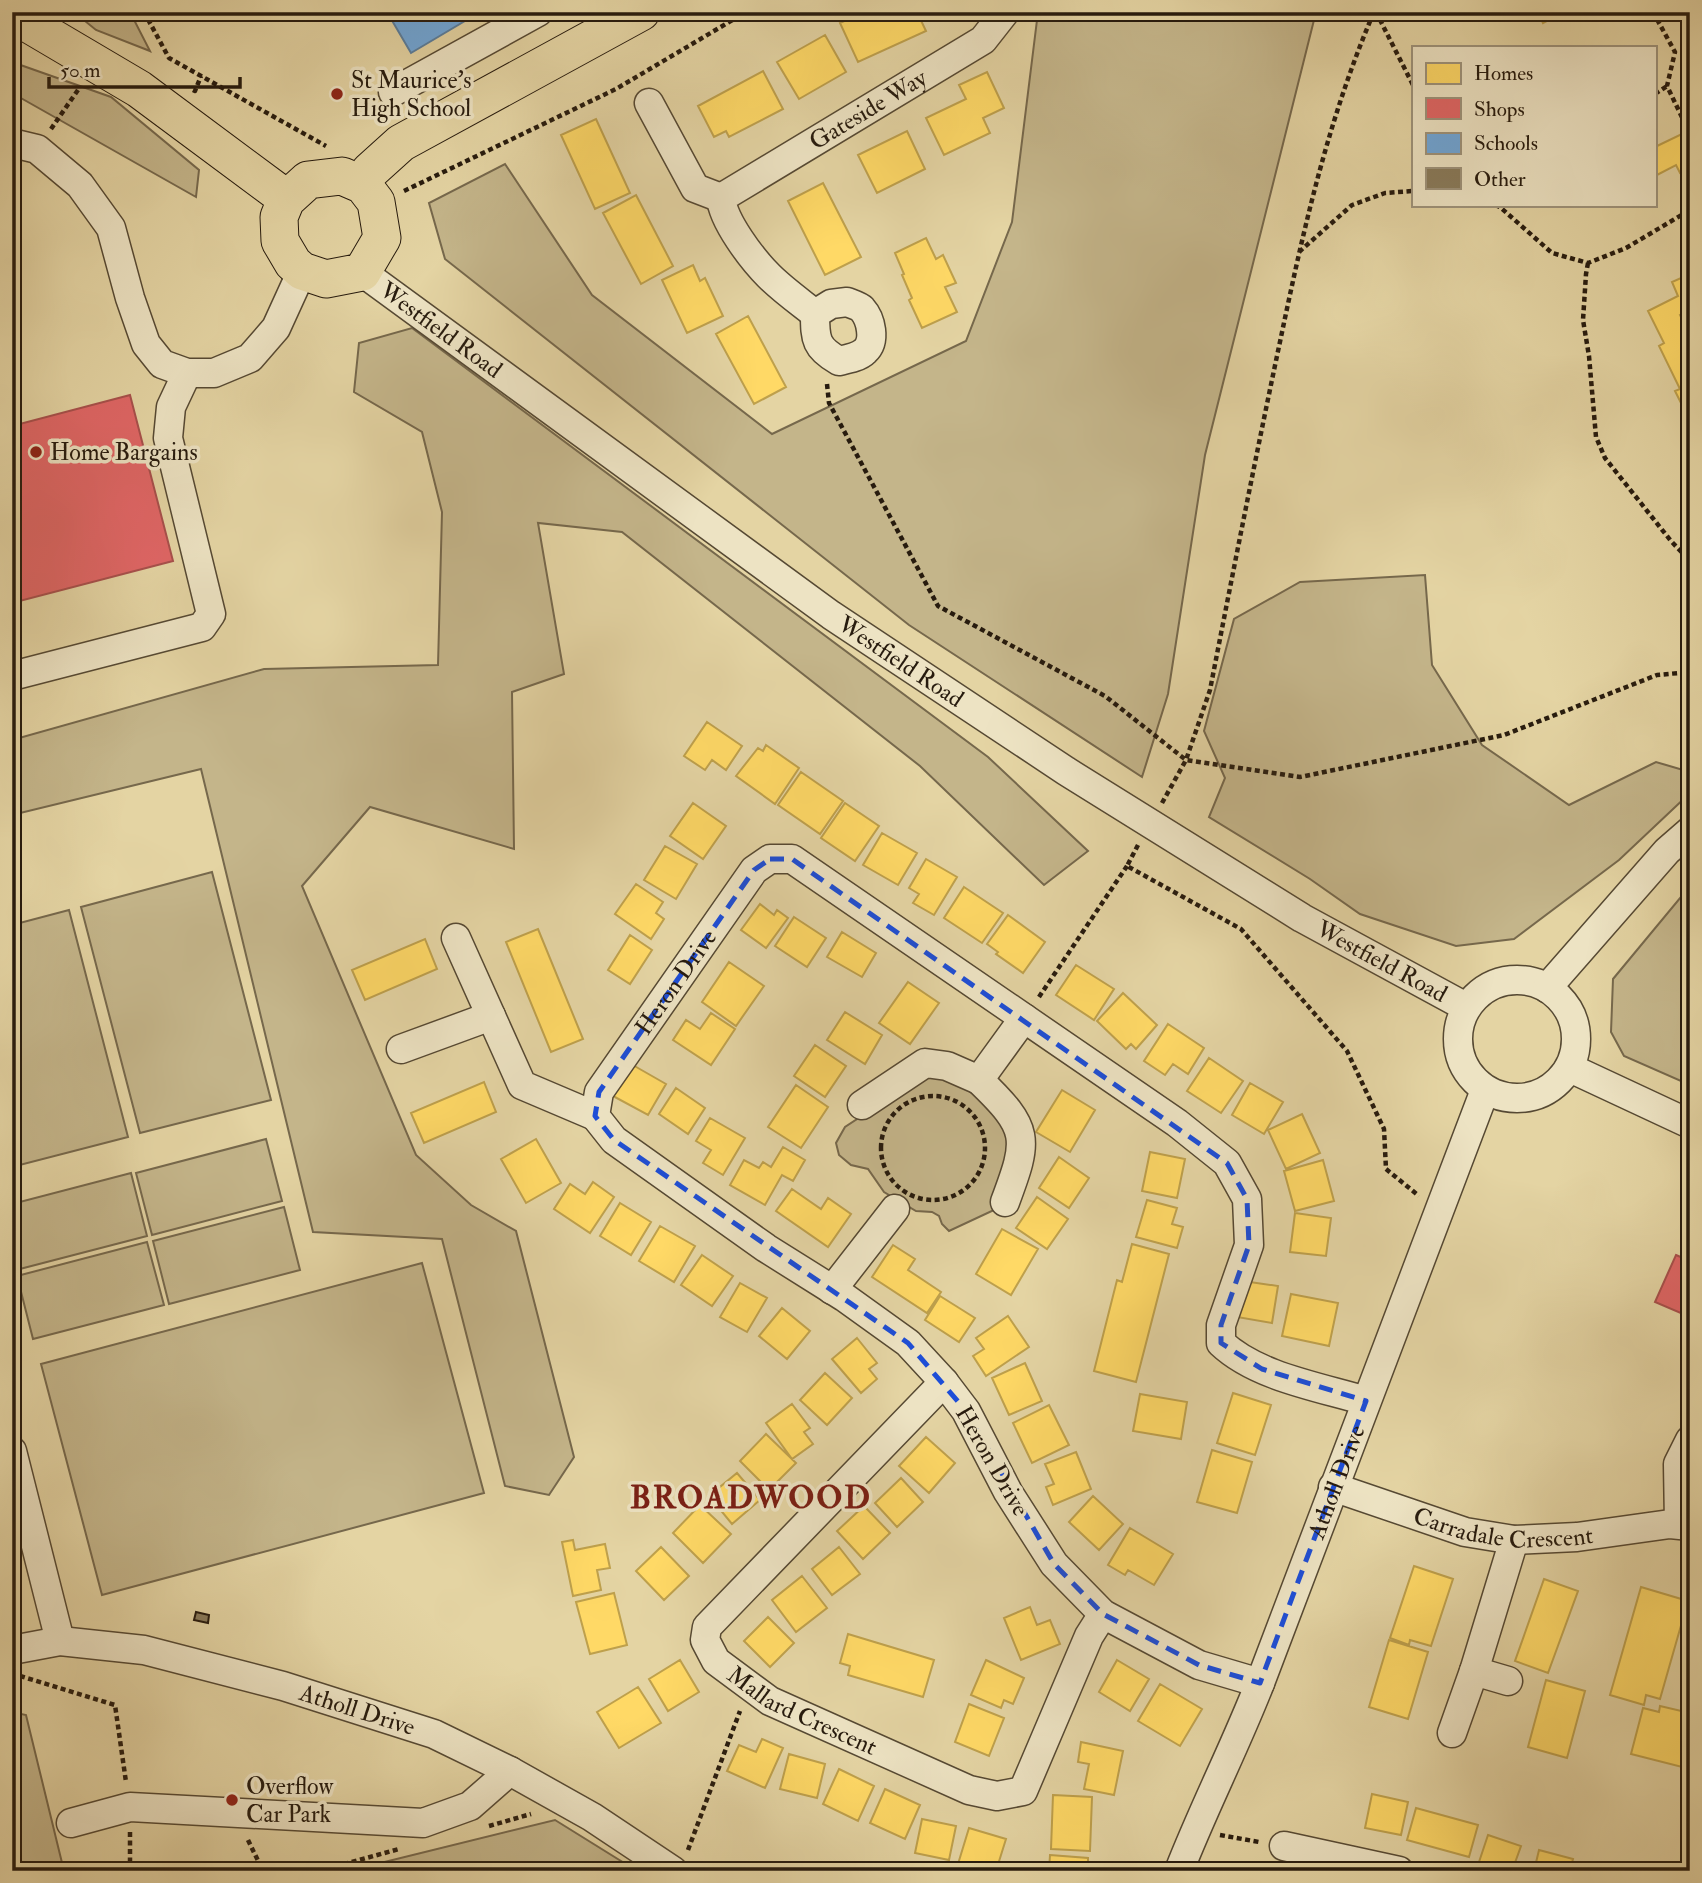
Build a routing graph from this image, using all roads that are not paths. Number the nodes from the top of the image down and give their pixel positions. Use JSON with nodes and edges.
{"nodes":[{"id":1,"x":538,"y":12,"type":"edge"},
{"id":2,"x":641,"y":12,"type":"edge"},
{"id":3,"x":1005,"y":12,"type":"edge"},
{"id":4,"x":12,"y":14,"type":"edge"},
{"id":5,"x":393,"y":92,"type":"dead end"},
{"id":6,"x":649,"y":103,"type":"dead end"},
{"id":7,"x":25,"y":146,"type":"edge"},
{"id":8,"x":366,"y":178,"type":"junction"},
{"id":9,"x":721,"y":198,"type":"junction"},
{"id":10,"x":287,"y":199,"type":"junction"},
{"id":11,"x":302,"y":271,"type":"junction"},
{"id":12,"x":362,"y":272,"type":"junction"},
{"id":13,"x":815,"y":314,"type":"junction"},
{"id":14,"x":187,"y":373,"type":"junction"},
{"id":15,"x":12,"y":676,"type":"edge"},
{"id":16,"x":1690,"y":831,"type":"edge"},
{"id":17,"x":456,"y":938,"type":"dead end"},
{"id":18,"x":1547,"y":988,"type":"junction"},
{"id":19,"x":1466,"y":1007,"type":"junction"},
{"id":20,"x":491,"y":1016,"type":"junction"},
{"id":21,"x":1024,"y":1018,"type":"junction"},
{"id":22,"x":401,"y":1049,"type":"dead end"},
{"id":23,"x":1570,"y":1068,"type":"junction"},
{"id":24,"x":979,"y":1080,"type":"junction"},
{"id":25,"x":1485,"y":1090,"type":"junction"},
{"id":26,"x":862,"y":1105,"type":"dead end"},
{"id":27,"x":595,"y":1116,"type":"junction"},
{"id":28,"x":1690,"y":1125,"type":"edge"},
{"id":29,"x":1005,"y":1202,"type":"dead end"},
{"id":30,"x":895,"y":1209,"type":"dead end"},
{"id":31,"x":832,"y":1290,"type":"junction"},
{"id":32,"x":944,"y":1382,"type":"junction"},
{"id":33,"x":1366,"y":1401,"type":"junction"},
{"id":34,"x":12,"y":1451,"type":"edge"},
{"id":35,"x":1684,"y":1452,"type":"edge"},
{"id":36,"x":1333,"y":1487,"type":"junction"},
{"id":37,"x":1685,"y":1525,"type":"edge"},
{"id":38,"x":1514,"y":1540,"type":"junction"},
{"id":39,"x":1103,"y":1614,"type":"junction"},
{"id":40,"x":60,"y":1641,"type":"junction"},
{"id":41,"x":12,"y":1650,"type":"edge"},
{"id":42,"x":1474,"y":1671,"type":"junction"},
{"id":43,"x":1508,"y":1681,"type":"dead end"},
{"id":44,"x":1260,"y":1683,"type":"junction"},
{"id":45,"x":1452,"y":1733,"type":"dead end"},
{"id":46,"x":510,"y":1771,"type":"junction"},
{"id":47,"x":71,"y":1823,"type":"dead end"},
{"id":48,"x":1284,"y":1846,"type":"road end"},
{"id":49,"x":679,"y":1865,"type":"edge"},
{"id":50,"x":1179,"y":1871,"type":"edge"},
{"id":51,"x":1398,"y":1871,"type":"edge"}],
"edges":[{"from":1,"to":5,"type":"street"},
{"from":2,"to":8,"type":"main road"},
{"from":3,"to":9,"type":"street","name":"Gateside Way"},
{"from":4,"to":10,"type":"main road"},
{"from":6,"to":9,"type":"street"},
{"from":7,"to":14,"type":"street"},
{"from":8,"to":10,"type":"main road"},
{"from":8,"to":12,"type":"main road"},
{"from":9,"to":13,"type":"street"},
{"from":10,"to":11,"type":"main road"},
{"from":11,"to":12,"type":"main road"},
{"from":11,"to":14,"type":"street"},
{"from":12,"to":19,"type":"street","name":"Westfield Road"},
{"from":13,"to":13,"type":"street"},
{"from":14,"to":15,"type":"street"},
{"from":16,"to":18,"type":"street"},
{"from":17,"to":20,"type":"street"},
{"from":18,"to":19,"type":"street"},
{"from":18,"to":23,"type":"street"},
{"from":19,"to":25,"type":"street"},
{"from":20,"to":22,"type":"street"},
{"from":20,"to":27,"type":"street"},
{"from":21,"to":24,"type":"street"},
{"from":21,"to":27,"type":"street","name":"Heron Drive"},
{"from":21,"to":33,"type":"street","name":"Heron Drive"},
{"from":23,"to":25,"type":"street"},
{"from":23,"to":28,"type":"street"},
{"from":24,"to":26,"type":"street"},
{"from":24,"to":29,"type":"street"},
{"from":25,"to":33,"type":"street","name":"Atholl Drive"},
{"from":27,"to":31,"type":"street","name":"Heron Drive"},
{"from":30,"to":31,"type":"street"},
{"from":31,"to":32,"type":"street","name":"Heron Drive"},
{"from":32,"to":39,"type":"street","name":"Heron Drive"},
{"from":32,"to":39,"type":"street","name":"Mallard Crescent"},
{"from":33,"to":36,"type":"street","name":"Atholl Drive"},
{"from":34,"to":40,"type":"street"},
{"from":35,"to":37,"type":"street","name":"Carradale Crescent"},
{"from":36,"to":38,"type":"street","name":"Carradale Crescent"},
{"from":36,"to":44,"type":"street","name":"Atholl Drive"},
{"from":37,"to":38,"type":"street","name":"Carradale Crescent"},
{"from":38,"to":42,"type":"street"},
{"from":39,"to":44,"type":"street","name":"Heron Drive"},
{"from":40,"to":41,"type":"street","name":"Atholl Drive"},
{"from":40,"to":46,"type":"street","name":"Atholl Drive"},
{"from":42,"to":43,"type":"street"},
{"from":42,"to":45,"type":"street"},
{"from":44,"to":50,"type":"street","name":"Atholl Drive"},
{"from":46,"to":47,"type":"street"},
{"from":46,"to":49,"type":"street","name":"Atholl Drive"},
{"from":48,"to":51,"type":"street"}]}
